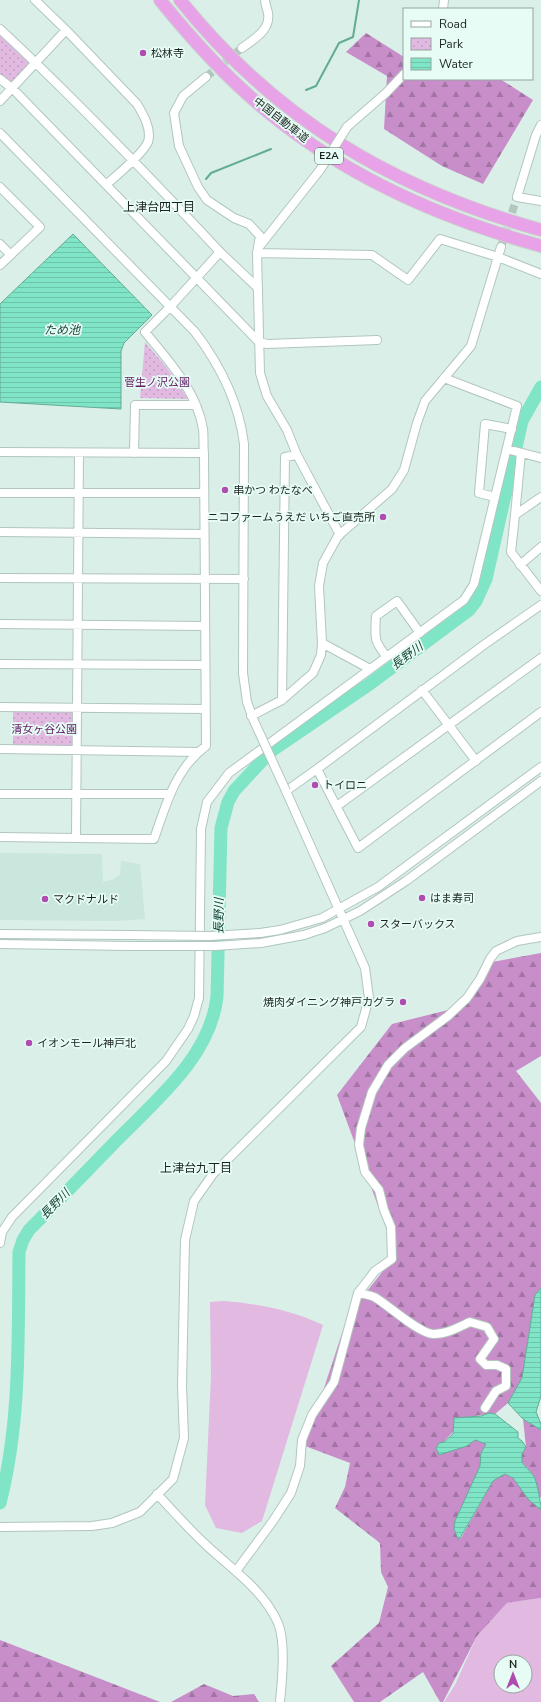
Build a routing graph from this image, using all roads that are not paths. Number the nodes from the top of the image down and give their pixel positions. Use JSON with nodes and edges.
{"nodes":[{"id":1,"x":35,"y":0,"type":"edge"},
{"id":2,"x":160,"y":0,"type":"edge"},
{"id":3,"x":180,"y":0,"type":"edge"},
{"id":4,"x":265,"y":0,"type":"edge"},
{"id":5,"x":0,"y":29,"type":"edge"},
{"id":6,"x":66,"y":30,"type":"junction"},
{"id":7,"x":242,"y":48,"type":"tunnel mouth"},
{"id":8,"x":36,"y":62,"type":"junction"},
{"id":9,"x":403,"y":75,"type":"edge"},
{"id":10,"x":206,"y":77,"type":"tunnel mouth"},
{"id":11,"x":0,"y":78,"type":"edge"},
{"id":12,"x":12,"y":89,"type":"junction"},
{"id":13,"x":0,"y":101,"type":"edge"},
{"id":14,"x":541,"y":125,"type":"edge"},
{"id":15,"x":0,"y":133,"type":"edge"},
{"id":16,"x":134,"y":160,"type":"junction"},
{"id":17,"x":107,"y":184,"type":"junction"},
{"id":18,"x":0,"y":187,"type":"edge"},
{"id":19,"x":541,"y":201,"type":"edge"},
{"id":20,"x":541,"y":230,"type":"edge"},
{"id":21,"x":0,"y":244,"type":"edge"},
{"id":22,"x":541,"y":246,"type":"edge"},
{"id":23,"x":501,"y":247,"type":"tunnel mouth"},
{"id":24,"x":257,"y":251,"type":"junction"},
{"id":25,"x":220,"y":252,"type":"junction"},
{"id":26,"x":11,"y":255,"type":"junction"},
{"id":27,"x":498,"y":257,"type":"junction"},
{"id":28,"x":0,"y":265,"type":"edge"},
{"id":29,"x":541,"y":274,"type":"edge"},
{"id":30,"x":197,"y":278,"type":"junction"},
{"id":31,"x":258,"y":288,"type":"junction"},
{"id":32,"x":170,"y":307,"type":"junction"},
{"id":33,"x":377,"y":340,"type":"dead end"},
{"id":34,"x":259,"y":342,"type":"junction"},
{"id":35,"x":444,"y":378,"type":"junction"},
{"id":36,"x":196,"y":405,"type":"junction"},
{"id":37,"x":512,"y":429,"type":"junction"},
{"id":38,"x":507,"y":449,"type":"junction"},
{"id":39,"x":0,"y":452,"type":"edge"},
{"id":40,"x":79,"y":453,"type":"junction"},
{"id":41,"x":134,"y":453,"type":"junction"},
{"id":42,"x":204,"y":453,"type":"junction"},
{"id":43,"x":521,"y":453,"type":"junction"},
{"id":44,"x":297,"y":455,"type":"junction"},
{"id":45,"x":541,"y":458,"type":"edge"},
{"id":46,"x":0,"y":493,"type":"edge"},
{"id":47,"x":78,"y":493,"type":"junction"},
{"id":48,"x":204,"y":493,"type":"junction"},
{"id":49,"x":495,"y":497,"type":"junction"},
{"id":50,"x":541,"y":497,"type":"edge"},
{"id":51,"x":516,"y":515,"type":"junction"},
{"id":52,"x":0,"y":532,"type":"edge"},
{"id":53,"x":78,"y":533,"type":"junction"},
{"id":54,"x":204,"y":534,"type":"junction"},
{"id":55,"x":340,"y":535,"type":"junction"},
{"id":56,"x":541,"y":548,"type":"edge"},
{"id":57,"x":520,"y":565,"type":"junction"},
{"id":58,"x":0,"y":578,"type":"edge"},
{"id":59,"x":78,"y":578,"type":"junction"},
{"id":60,"x":205,"y":579,"type":"junction"},
{"id":61,"x":244,"y":579,"type":"junction"},
{"id":62,"x":541,"y":591,"type":"edge"},
{"id":63,"x":541,"y":605,"type":"edge"},
{"id":64,"x":0,"y":624,"type":"edge"},
{"id":65,"x":78,"y":625,"type":"junction"},
{"id":66,"x":205,"y":626,"type":"junction"},
{"id":67,"x":420,"y":633,"type":"junction"},
{"id":68,"x":322,"y":643,"type":"junction"},
{"id":69,"x":387,"y":657,"type":"junction"},
{"id":70,"x":541,"y":658,"type":"edge"},
{"id":71,"x":0,"y":664,"type":"edge"},
{"id":72,"x":77,"y":665,"type":"junction"},
{"id":73,"x":205,"y":665,"type":"junction"},
{"id":74,"x":370,"y":669,"type":"junction"},
{"id":75,"x":422,"y":690,"type":"junction"},
{"id":76,"x":282,"y":700,"type":"junction"},
{"id":77,"x":0,"y":707,"type":"edge"},
{"id":78,"x":77,"y":708,"type":"junction"},
{"id":79,"x":205,"y":709,"type":"junction"},
{"id":80,"x":541,"y":712,"type":"edge"},
{"id":81,"x":252,"y":718,"type":"junction"},
{"id":82,"x":448,"y":726,"type":"junction"},
{"id":83,"x":0,"y":749,"type":"edge"},
{"id":84,"x":77,"y":750,"type":"junction"},
{"id":85,"x":198,"y":752,"type":"junction"},
{"id":86,"x":476,"y":761,"type":"junction"},
{"id":87,"x":541,"y":767,"type":"edge"},
{"id":88,"x":317,"y":770,"type":"junction"},
{"id":89,"x":541,"y":781,"type":"edge"},
{"id":90,"x":286,"y":791,"type":"junction"},
{"id":91,"x":0,"y":794,"type":"edge"},
{"id":92,"x":76,"y":794,"type":"junction"},
{"id":93,"x":168,"y":794,"type":"junction"},
{"id":94,"x":337,"y":806,"type":"junction"},
{"id":95,"x":0,"y":837,"type":"edge"},
{"id":96,"x":76,"y":838,"type":"junction"},
{"id":97,"x":339,"y":908,"type":"junction"},
{"id":98,"x":344,"y":919,"type":"junction"},
{"id":99,"x":0,"y":934,"type":"edge"},
{"id":100,"x":541,"y":937,"type":"edge"},
{"id":101,"x":0,"y":944,"type":"edge"},
{"id":102,"x":0,"y":1243,"type":"edge"},
{"id":103,"x":358,"y":1293,"type":"junction"},
{"id":104,"x":485,"y":1408,"type":"dead end"},
{"id":105,"x":157,"y":1494,"type":"junction"},
{"id":106,"x":0,"y":1527,"type":"edge"},
{"id":107,"x":236,"y":1571,"type":"junction"},
{"id":108,"x":280,"y":1702,"type":"edge"}],
"edges":[{"from":1,"to":6,"type":"street"},
{"from":2,"to":22,"type":"highway","name":"中国自動車道","number":"E2A"},
{"from":3,"to":20,"type":"highway","name":"中国自動車道","number":"E2A"},
{"from":4,"to":7,"type":"street"},
{"from":5,"to":8,"type":"street"},
{"from":6,"to":8,"type":"street"},
{"from":6,"to":16,"type":"street"},
{"from":8,"to":12,"type":"street"},
{"from":8,"to":16,"type":"street"},
{"from":9,"to":24,"type":"street","bridge":true},
{"from":10,"to":24,"type":"street"},
{"from":11,"to":12,"type":"street"},
{"from":12,"to":13,"type":"street"},
{"from":12,"to":17,"type":"street"},
{"from":14,"to":19,"type":"street"},
{"from":15,"to":32,"type":"street"},
{"from":16,"to":17,"type":"street"},
{"from":16,"to":25,"type":"street"},
{"from":17,"to":30,"type":"street"},
{"from":18,"to":26,"type":"street"},
{"from":21,"to":26,"type":"street"},
{"from":23,"to":27,"type":"street"},
{"from":24,"to":27,"type":"street"},
{"from":24,"to":31,"type":"street"},
{"from":25,"to":30,"type":"street"},
{"from":25,"to":31,"type":"street"},
{"from":26,"to":28,"type":"street"},
{"from":27,"to":29,"type":"street"},
{"from":27,"to":35,"type":"street"},
{"from":30,"to":32,"type":"street"},
{"from":30,"to":34,"type":"street"},
{"from":31,"to":34,"type":"street"},
{"from":32,"to":36,"type":"street"},
{"from":32,"to":61,"type":"street"},
{"from":33,"to":34,"type":"street"},
{"from":34,"to":44,"type":"street"},
{"from":35,"to":37,"type":"street"},
{"from":35,"to":55,"type":"street"},
{"from":36,"to":41,"type":"street"},
{"from":36,"to":42,"type":"street"},
{"from":37,"to":38,"type":"street"},
{"from":37,"to":49,"type":"street"},
{"from":38,"to":43,"type":"street"},
{"from":38,"to":49,"type":"street"},
{"from":39,"to":40,"type":"street"},
{"from":40,"to":41,"type":"street"},
{"from":40,"to":47,"type":"street"},
{"from":41,"to":42,"type":"street"},
{"from":42,"to":48,"type":"street"},
{"from":43,"to":45,"type":"street"},
{"from":43,"to":51,"type":"street"},
{"from":44,"to":55,"type":"street"},
{"from":44,"to":76,"type":"street"},
{"from":46,"to":47,"type":"street"},
{"from":47,"to":48,"type":"street"},
{"from":47,"to":53,"type":"street"},
{"from":48,"to":54,"type":"street"},
{"from":49,"to":67,"type":"street"},
{"from":50,"to":51,"type":"street"},
{"from":51,"to":57,"type":"street"},
{"from":52,"to":53,"type":"street"},
{"from":53,"to":54,"type":"street"},
{"from":53,"to":59,"type":"street"},
{"from":54,"to":60,"type":"street"},
{"from":55,"to":68,"type":"street"},
{"from":56,"to":57,"type":"street"},
{"from":57,"to":62,"type":"street"},
{"from":58,"to":59,"type":"street"},
{"from":59,"to":60,"type":"street"},
{"from":59,"to":65,"type":"street"},
{"from":60,"to":61,"type":"street"},
{"from":60,"to":66,"type":"street"},
{"from":61,"to":81,"type":"street"},
{"from":63,"to":75,"type":"street"},
{"from":64,"to":65,"type":"street"},
{"from":65,"to":66,"type":"street"},
{"from":65,"to":72,"type":"street"},
{"from":66,"to":73,"type":"street"},
{"from":67,"to":69,"type":"street"},
{"from":67,"to":69,"type":"street"},
{"from":68,"to":74,"type":"street"},
{"from":68,"to":76,"type":"street"},
{"from":69,"to":74,"type":"street"},
{"from":70,"to":82,"type":"street"},
{"from":71,"to":72,"type":"street"},
{"from":72,"to":73,"type":"street"},
{"from":72,"to":78,"type":"street"},
{"from":73,"to":79,"type":"street"},
{"from":74,"to":102,"type":"street"},
{"from":75,"to":82,"type":"street"},
{"from":75,"to":88,"type":"street"},
{"from":76,"to":81,"type":"street"},
{"from":77,"to":78,"type":"street"},
{"from":78,"to":79,"type":"street"},
{"from":78,"to":84,"type":"street"},
{"from":79,"to":85,"type":"street"},
{"from":80,"to":86,"type":"street"},
{"from":81,"to":90,"type":"street","bridge":true},
{"from":82,"to":86,"type":"street"},
{"from":82,"to":94,"type":"street"},
{"from":83,"to":84,"type":"street"},
{"from":84,"to":85,"type":"street"},
{"from":84,"to":92,"type":"street"},
{"from":85,"to":93,"type":"street"},
{"from":86,"to":94,"type":"street"},
{"from":87,"to":97,"type":"street"},
{"from":88,"to":90,"type":"street"},
{"from":88,"to":94,"type":"street"},
{"from":89,"to":98,"type":"street"},
{"from":90,"to":97,"type":"street"},
{"from":91,"to":92,"type":"street"},
{"from":92,"to":93,"type":"street"},
{"from":92,"to":96,"type":"street"},
{"from":93,"to":96,"type":"street"},
{"from":95,"to":96,"type":"street"},
{"from":97,"to":98,"type":"street"},
{"from":97,"to":99,"type":"street","bridge":true},
{"from":98,"to":101,"type":"street","bridge":true},
{"from":98,"to":105,"type":"street"},
{"from":100,"to":103,"type":"street"},
{"from":103,"to":104,"type":"street"},
{"from":103,"to":107,"type":"street"},
{"from":105,"to":106,"type":"street"},
{"from":105,"to":107,"type":"street"},
{"from":107,"to":108,"type":"street"}]}
